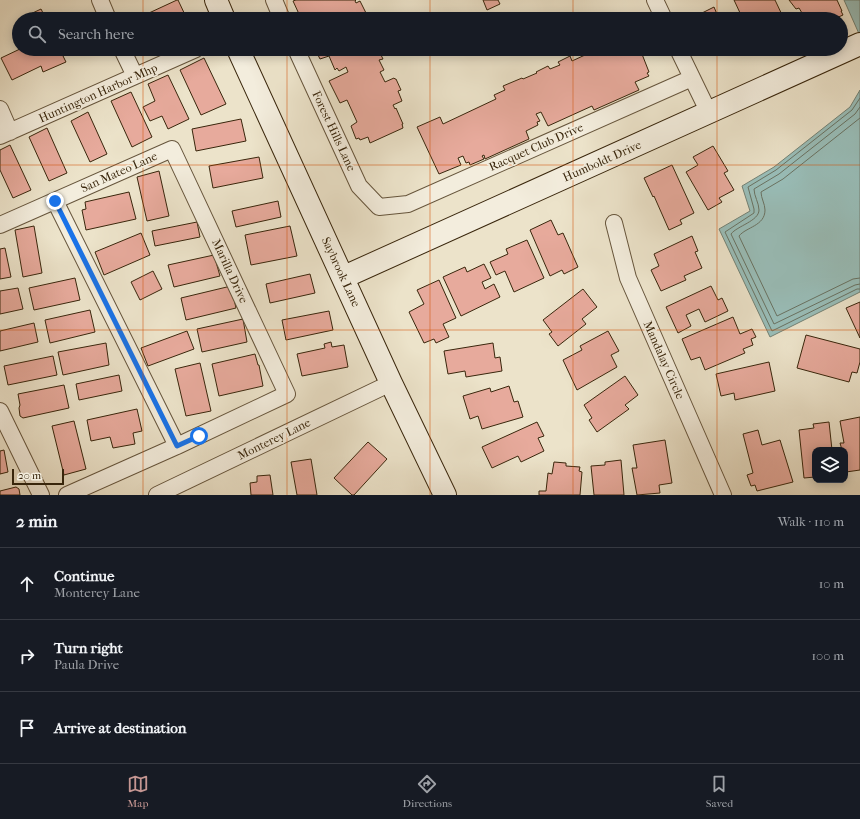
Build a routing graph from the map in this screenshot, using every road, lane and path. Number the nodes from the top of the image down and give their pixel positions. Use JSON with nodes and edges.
{"nodes":[{"id":1,"x":100,"y":0,"type":"edge"},
{"id":2,"x":216,"y":0,"type":"edge"},
{"id":3,"x":274,"y":0,"type":"edge"},
{"id":4,"x":655,"y":0,"type":"edge"},
{"id":5,"x":105,"y":12,"type":"edge"},
{"id":6,"x":221,"y":12,"type":"edge"},
{"id":7,"x":279,"y":12,"type":"edge"},
{"id":8,"x":661,"y":12,"type":"edge"},
{"id":9,"x":125,"y":56,"type":"edge"},
{"id":10,"x":180,"y":56,"type":"edge"},
{"id":11,"x":241,"y":56,"type":"edge"},
{"id":12,"x":299,"y":56,"type":"edge"},
{"id":13,"x":681,"y":56,"type":"edge"},
{"id":14,"x":834,"y":56,"type":"edge"},
{"id":15,"x":135,"y":76,"type":"junction"},
{"id":16,"x":692,"y":78,"type":"junction"},
{"id":17,"x":0,"y":110,"type":"edge"},
{"id":18,"x":709,"y":113,"type":"junction"},
{"id":19,"x":5,"y":134,"type":"edge"},
{"id":20,"x":172,"y":149,"type":"joint"},
{"id":21,"x":55,"y":201,"type":"junction"},
{"id":22,"x":379,"y":207,"type":"joint"},
{"id":23,"x":614,"y":223,"type":"dead end"},
{"id":24,"x":0,"y":225,"type":"edge"},
{"id":25,"x":344,"y":277,"type":"junction"},
{"id":26,"x":391,"y":383,"type":"junction"},
{"id":27,"x":0,"y":410,"type":"edge"},
{"id":28,"x":177,"y":446,"type":"junction"},
{"id":29,"x":41,"y":495,"type":"edge"},
{"id":30,"x":67,"y":495,"type":"edge"},
{"id":31,"x":157,"y":495,"type":"edge"},
{"id":32,"x":445,"y":495,"type":"edge"},
{"id":33,"x":724,"y":495,"type":"edge"}],
"edges":[{"from":1,"to":5,"type":"street"},
{"from":2,"to":6,"type":"street"},
{"from":3,"to":7,"type":"street"},
{"from":4,"to":8,"type":"street"},
{"from":9,"to":15,"type":"street"},
{"from":10,"to":15,"type":"street","name":"Huntington Harbor Mhp"},
{"from":11,"to":25,"type":"street","name":"Saybrook Lane"},
{"from":12,"to":22,"type":"street","name":"Forest Hills Lane"},
{"from":13,"to":16,"type":"street"},
{"from":14,"to":18,"type":"street","name":"Humboldt Drive"},
{"from":15,"to":19,"type":"street","name":"Huntington Harbor Mhp"},
{"from":16,"to":18,"type":"street"},
{"from":16,"to":22,"type":"street","name":"Racquet Club Drive"},
{"from":17,"to":19,"type":"street"},
{"from":18,"to":25,"type":"street","name":"Humboldt Drive"},
{"from":20,"to":21,"type":"street","name":"San Mateo Lane"},
{"from":20,"to":28,"type":"street","name":"Marilla Drive"},
{"from":21,"to":24,"type":"street","name":"San Mateo Lane"},
{"from":21,"to":28,"type":"street"},
{"from":23,"to":33,"type":"street","name":"Mandalay Circle"},
{"from":25,"to":26,"type":"street","name":"Saybrook Lane"},
{"from":26,"to":31,"type":"street","name":"Monterey Lane"},
{"from":26,"to":32,"type":"street","name":"Saybrook Lane"},
{"from":27,"to":29,"type":"street"},
{"from":28,"to":30,"type":"street"}]}
